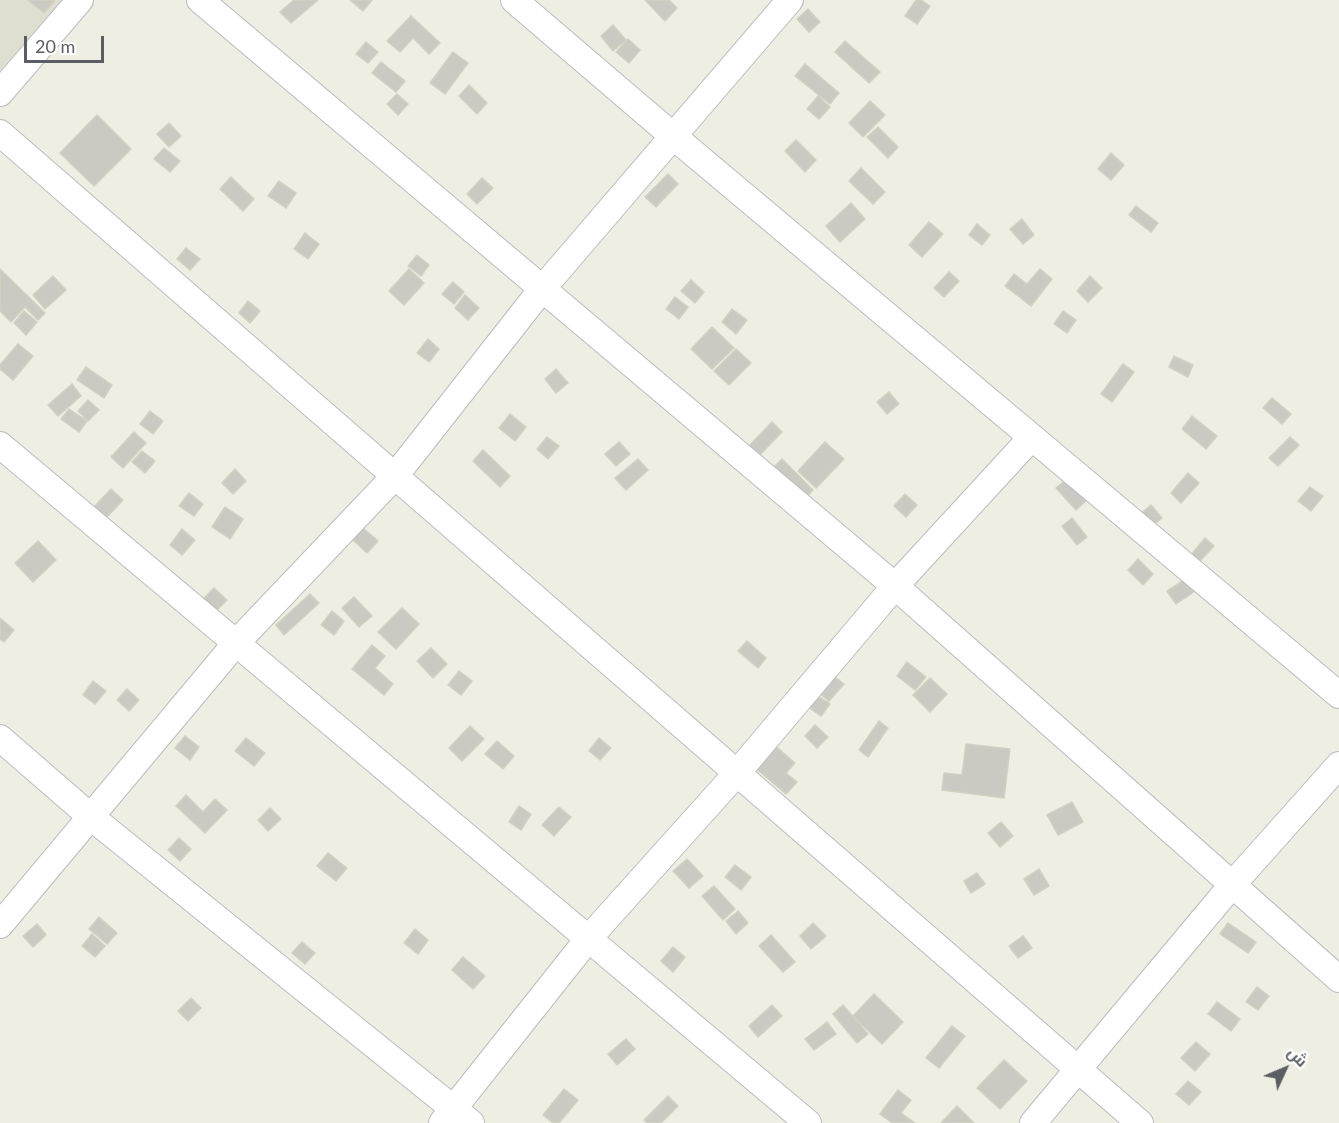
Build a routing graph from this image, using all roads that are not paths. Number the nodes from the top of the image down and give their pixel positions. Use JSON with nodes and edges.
{"nodes":[{"id":1,"x":80,"y":0,"type":"edge"},
{"id":2,"x":200,"y":0,"type":"edge"},
{"id":3,"x":514,"y":0,"type":"edge"},
{"id":4,"x":790,"y":0,"type":"edge"},
{"id":5,"x":0,"y":93,"type":"edge"},
{"id":6,"x":0,"y":134,"type":"edge"},
{"id":7,"x":673,"y":136,"type":"junction"},
{"id":8,"x":542,"y":289,"type":"junction"},
{"id":9,"x":1032,"y":437,"type":"junction"},
{"id":10,"x":0,"y":445,"type":"edge"},
{"id":11,"x":395,"y":476,"type":"junction"},
{"id":12,"x":895,"y":586,"type":"junction"},
{"id":13,"x":236,"y":643,"type":"junction"},
{"id":14,"x":1339,"y":695,"type":"edge"},
{"id":15,"x":0,"y":738,"type":"edge"},
{"id":16,"x":1339,"y":765,"type":"edge"},
{"id":17,"x":737,"y":773,"type":"junction"},
{"id":18,"x":91,"y":817,"type":"junction"},
{"id":19,"x":1232,"y":885,"type":"junction"},
{"id":20,"x":0,"y":925,"type":"edge"},
{"id":21,"x":588,"y":939,"type":"junction"},
{"id":22,"x":1339,"y":980,"type":"edge"},
{"id":23,"x":1078,"y":1069,"type":"junction"},
{"id":24,"x":455,"y":1118,"type":"edge"},
{"id":25,"x":808,"y":1123,"type":"edge"},
{"id":26,"x":1033,"y":1123,"type":"edge"},
{"id":27,"x":1140,"y":1123,"type":"edge"}],
"edges":[{"from":1,"to":5,"type":"street"},
{"from":2,"to":8,"type":"street"},
{"from":3,"to":7,"type":"street"},
{"from":4,"to":7,"type":"street"},
{"from":6,"to":11,"type":"street"},
{"from":7,"to":8,"type":"street"},
{"from":7,"to":9,"type":"street"},
{"from":8,"to":11,"type":"street"},
{"from":8,"to":12,"type":"street"},
{"from":9,"to":12,"type":"street"},
{"from":9,"to":14,"type":"street"},
{"from":10,"to":13,"type":"street"},
{"from":11,"to":13,"type":"street"},
{"from":11,"to":17,"type":"street"},
{"from":12,"to":17,"type":"street"},
{"from":12,"to":19,"type":"street"},
{"from":13,"to":18,"type":"street"},
{"from":13,"to":21,"type":"street"},
{"from":15,"to":18,"type":"street"},
{"from":16,"to":19,"type":"street"},
{"from":17,"to":21,"type":"street"},
{"from":17,"to":23,"type":"street"},
{"from":18,"to":20,"type":"street"},
{"from":18,"to":24,"type":"street"},
{"from":19,"to":22,"type":"street"},
{"from":19,"to":23,"type":"street"},
{"from":21,"to":24,"type":"street"},
{"from":21,"to":25,"type":"street"},
{"from":23,"to":26,"type":"street"},
{"from":23,"to":27,"type":"street"}]}
